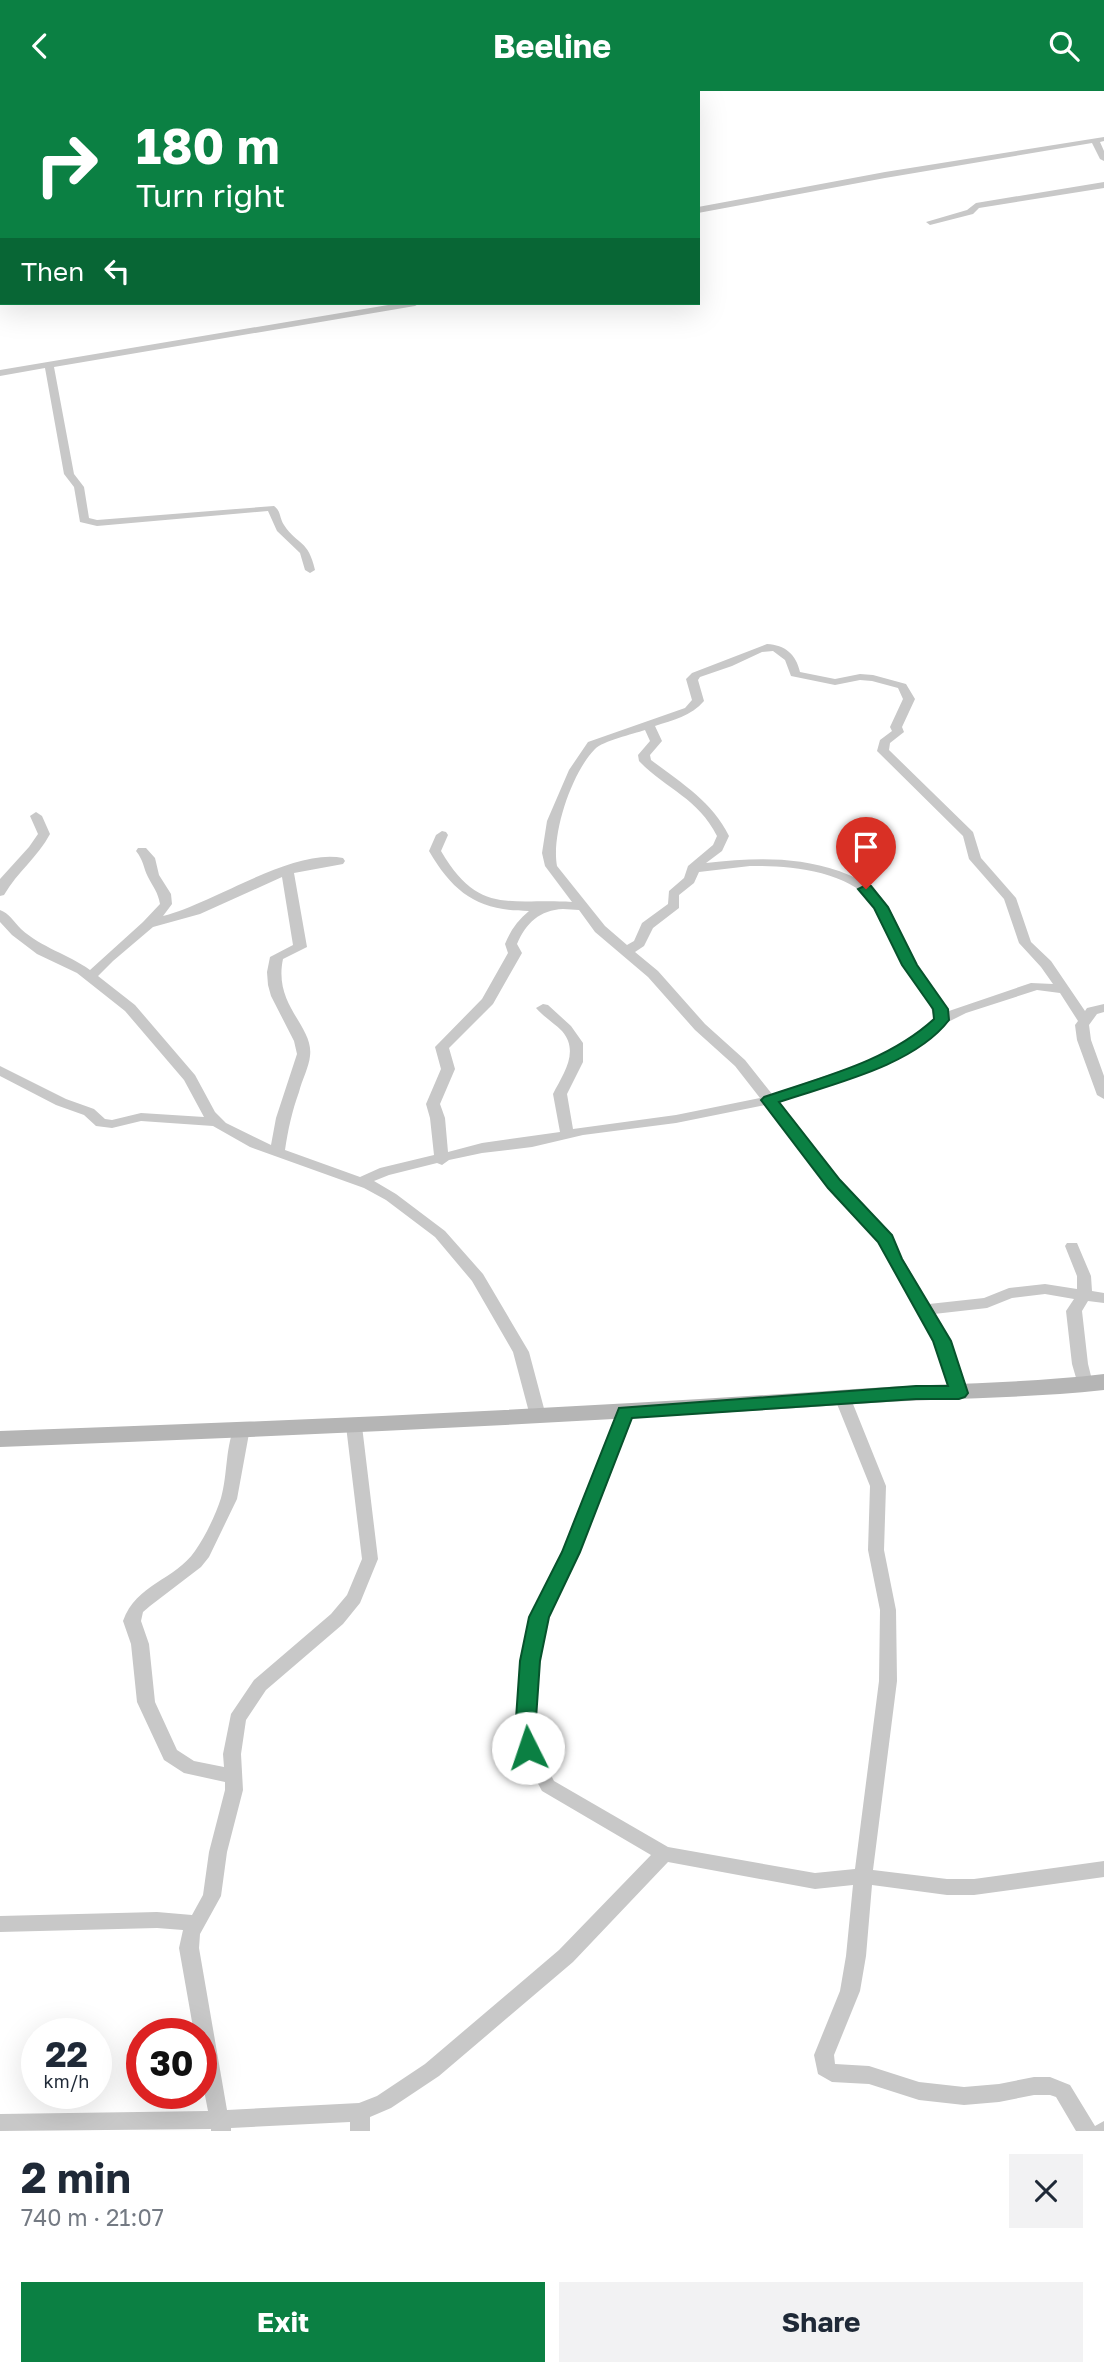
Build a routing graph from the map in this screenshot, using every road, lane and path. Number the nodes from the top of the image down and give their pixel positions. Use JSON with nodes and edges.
{"nodes":[{"id":1,"x":1099,"y":140,"type":"edge"},
{"id":2,"x":1104,"y":159,"type":"edge"},
{"id":3,"x":1104,"y":185,"type":"edge"},
{"id":4,"x":700,"y":210,"type":"edge"},
{"id":5,"x":930,"y":222,"type":"dead end"},
{"id":6,"x":403,"y":305,"type":"edge"},
{"id":7,"x":49,"y":365,"type":"junction"},
{"id":8,"x":0,"y":373,"type":"edge"},
{"id":9,"x":310,"y":569,"type":"dead end"},
{"id":10,"x":649,"y":725,"type":"junction"},
{"id":11,"x":36,"y":816,"type":"dead end"},
{"id":12,"x":442,"y":835,"type":"dead end"},
{"id":13,"x":142,"y":851,"type":"dead end"},
{"id":14,"x":339,"y":861,"type":"dead end"},
{"id":15,"x":692,"y":869,"type":"junction"},
{"id":16,"x":287,"y":870,"type":"junction"},
{"id":17,"x":4,"y":871,"type":"edge"},
{"id":18,"x":0,"y":893,"type":"edge"},
{"id":19,"x":543,"y":907,"type":"junction"},
{"id":20,"x":582,"y":907,"type":"junction"},
{"id":21,"x":1,"y":921,"type":"edge"},
{"id":22,"x":153,"y":923,"type":"junction"},
{"id":23,"x":627,"y":951,"type":"junction"},
{"id":24,"x":91,"y":977,"type":"junction"},
{"id":25,"x":1065,"y":990,"type":"junction"},
{"id":26,"x":1104,"y":1007,"type":"edge"},
{"id":27,"x":543,"y":1008,"type":"dead end"},
{"id":28,"x":1084,"y":1019,"type":"junction"},
{"id":29,"x":942,"y":1020,"type":"junction"},
{"id":30,"x":0,"y":1070,"type":"edge"},
{"id":31,"x":1104,"y":1095,"type":"edge"},
{"id":32,"x":769,"y":1100,"type":"junction"},
{"id":33,"x":215,"y":1122,"type":"junction"},
{"id":34,"x":568,"y":1133,"type":"junction"},
{"id":35,"x":277,"y":1153,"type":"junction"},
{"id":36,"x":442,"y":1160,"type":"junction"},
{"id":37,"x":362,"y":1181,"type":"junction"},
{"id":38,"x":1072,"y":1246,"type":"dead end"},
{"id":39,"x":1085,"y":1294,"type":"junction"},
{"id":40,"x":1104,"y":1298,"type":"edge"},
{"id":41,"x":924,"y":1310,"type":"junction"},
{"id":42,"x":1095,"y":1383,"type":"edge"},
{"id":43,"x":959,"y":1393,"type":"junction"},
{"id":44,"x":843,"y":1399,"type":"junction"},
{"id":45,"x":626,"y":1412,"type":"junction"},
{"id":46,"x":538,"y":1416,"type":"junction"},
{"id":47,"x":354,"y":1426,"type":"junction"},
{"id":48,"x":242,"y":1428,"type":"junction"},
{"id":49,"x":0,"y":1439,"type":"edge"},
{"id":50,"x":234,"y":1778,"type":"junction"},
{"id":51,"x":664,"y":1854,"type":"junction"},
{"id":52,"x":1104,"y":1869,"type":"edge"},
{"id":53,"x":863,"y":1876,"type":"junction"},
{"id":54,"x":196,"y":1923,"type":"junction"},
{"id":55,"x":0,"y":1924,"type":"edge"},
{"id":56,"x":360,"y":2121,"type":"edge"},
{"id":57,"x":0,"y":2123,"type":"edge"},
{"id":58,"x":220,"y":2126,"type":"edge"},
{"id":59,"x":1087,"y":2131,"type":"edge"}],
"edges":[{"from":1,"to":2,"type":"street"},
{"from":1,"to":4,"type":"street"},
{"from":3,"to":5,"type":"street"},
{"from":6,"to":7,"type":"street"},
{"from":7,"to":8,"type":"street"},
{"from":7,"to":9,"type":"street"},
{"from":10,"to":15,"type":"street"},
{"from":10,"to":20,"type":"street"},
{"from":10,"to":25,"type":"street"},
{"from":11,"to":17,"type":"street"},
{"from":12,"to":19,"type":"street"},
{"from":13,"to":22,"type":"street"},
{"from":14,"to":16,"type":"street"},
{"from":15,"to":23,"type":"street"},
{"from":15,"to":29,"type":"street"},
{"from":16,"to":22,"type":"street"},
{"from":16,"to":35,"type":"street"},
{"from":17,"to":18,"type":"street"},
{"from":19,"to":20,"type":"street"},
{"from":19,"to":36,"type":"street"},
{"from":20,"to":23,"type":"street"},
{"from":21,"to":24,"type":"street"},
{"from":22,"to":24,"type":"street"},
{"from":23,"to":32,"type":"street"},
{"from":24,"to":33,"type":"street"},
{"from":25,"to":28,"type":"street"},
{"from":25,"to":29,"type":"street"},
{"from":26,"to":28,"type":"street"},
{"from":27,"to":34,"type":"street"},
{"from":28,"to":31,"type":"street"},
{"from":29,"to":32,"type":"street"},
{"from":30,"to":33,"type":"street"},
{"from":32,"to":34,"type":"street"},
{"from":32,"to":41,"type":"street"},
{"from":33,"to":35,"type":"street"},
{"from":34,"to":36,"type":"street"},
{"from":35,"to":37,"type":"street"},
{"from":36,"to":37,"type":"street"},
{"from":37,"to":46,"type":"street"},
{"from":38,"to":39,"type":"street"},
{"from":39,"to":40,"type":"street"},
{"from":39,"to":41,"type":"street"},
{"from":39,"to":42,"type":"street"},
{"from":41,"to":43,"type":"street"},
{"from":42,"to":43,"type":"street"},
{"from":43,"to":44,"type":"street"},
{"from":44,"to":45,"type":"street"},
{"from":44,"to":53,"type":"street"},
{"from":45,"to":46,"type":"street"},
{"from":45,"to":51,"type":"street"},
{"from":46,"to":47,"type":"street"},
{"from":47,"to":48,"type":"street"},
{"from":47,"to":50,"type":"street"},
{"from":48,"to":49,"type":"street"},
{"from":48,"to":50,"type":"street"},
{"from":50,"to":54,"type":"street"},
{"from":51,"to":53,"type":"street"},
{"from":51,"to":56,"type":"street"},
{"from":52,"to":53,"type":"street"},
{"from":53,"to":59,"type":"street"},
{"from":54,"to":55,"type":"street"},
{"from":54,"to":58,"type":"street"},
{"from":56,"to":58,"type":"street"},
{"from":57,"to":58,"type":"street"}]}
